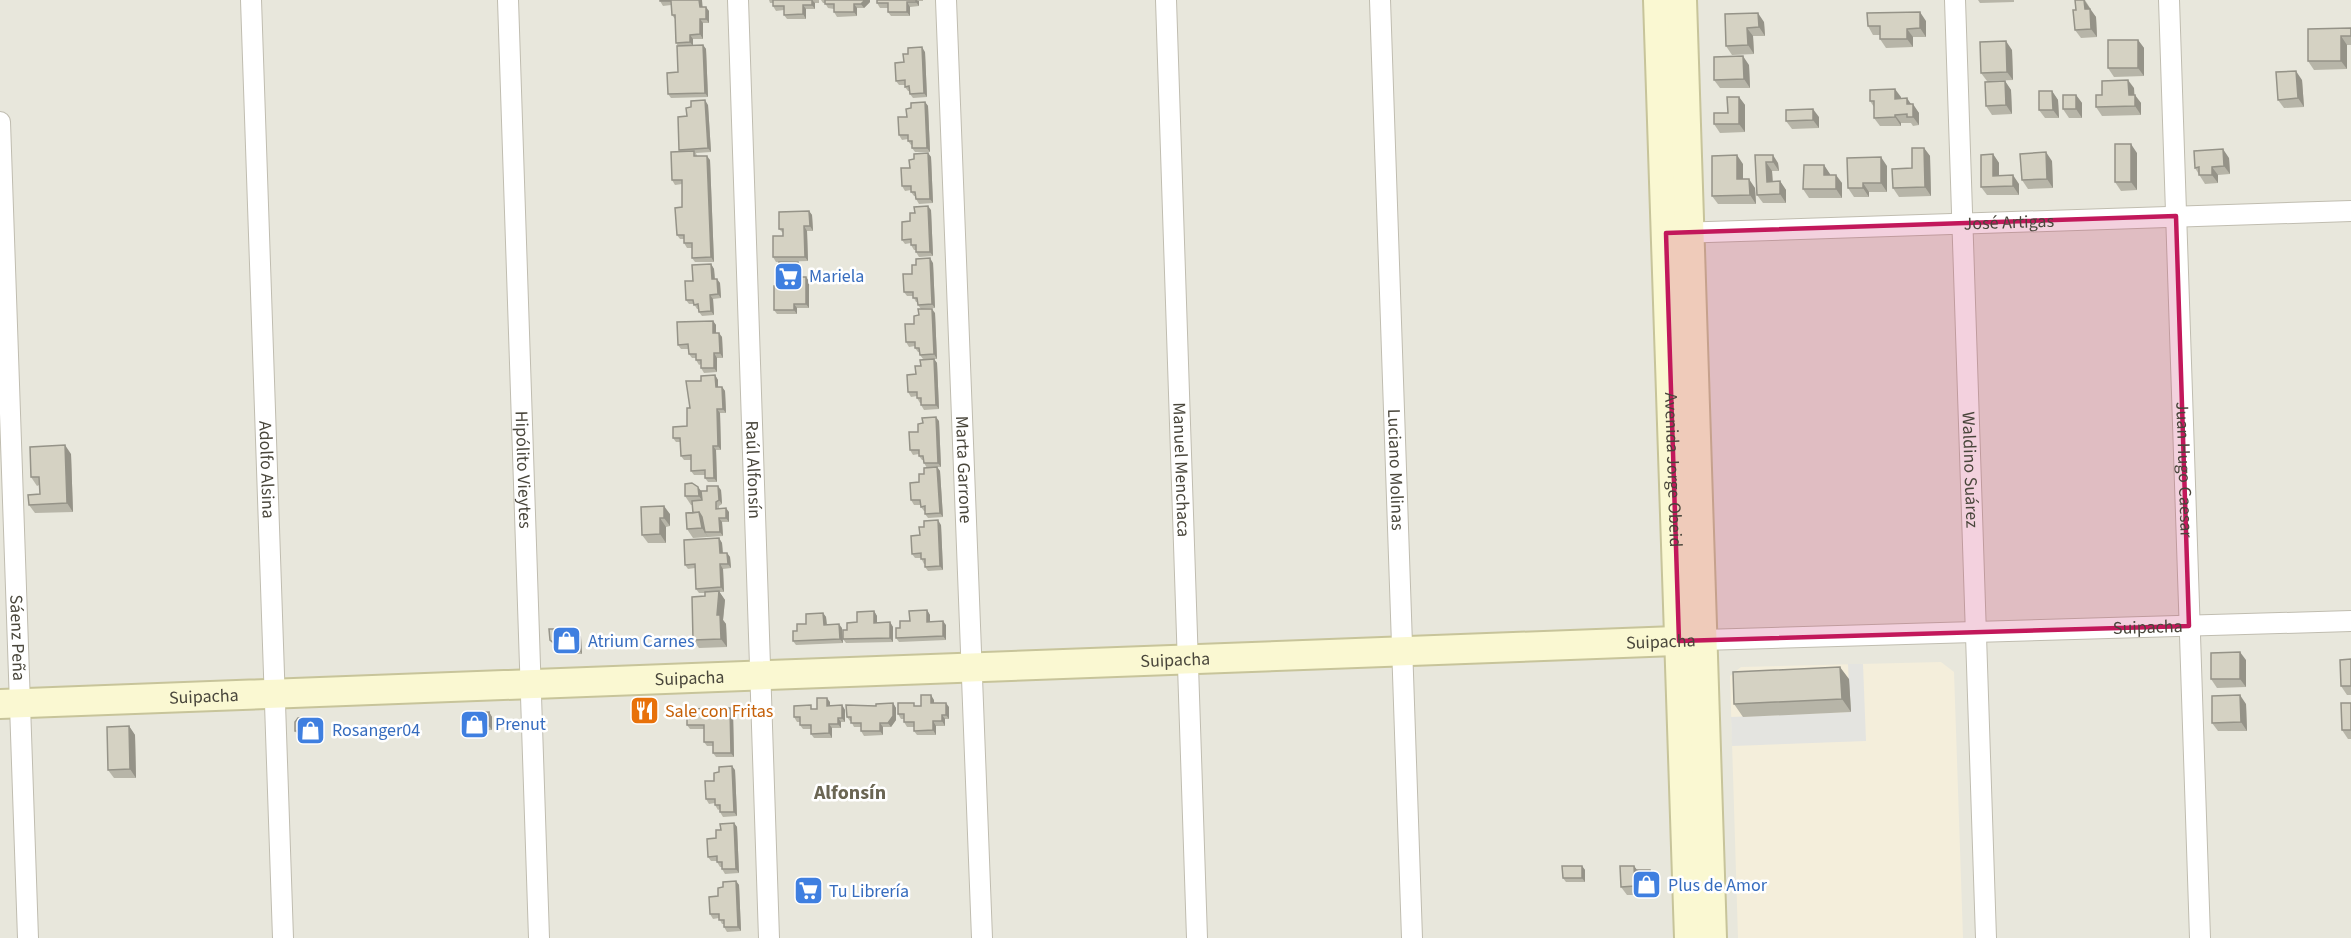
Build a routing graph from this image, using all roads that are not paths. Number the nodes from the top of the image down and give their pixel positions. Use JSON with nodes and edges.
{"nodes":[{"id":1,"x":251,"y":0,"type":"edge"},
{"id":2,"x":508,"y":0,"type":"edge"},
{"id":3,"x":738,"y":0,"type":"edge"},
{"id":4,"x":946,"y":0,"type":"edge"},
{"id":5,"x":1166,"y":0,"type":"edge"},
{"id":6,"x":1380,"y":0,"type":"edge"},
{"id":7,"x":1658,"y":0,"type":"edge"},
{"id":8,"x":1682,"y":0,"type":"edge"},
{"id":9,"x":1955,"y":0,"type":"edge"},
{"id":10,"x":2169,"y":0,"type":"edge"},
{"id":11,"x":0,"y":122,"type":"edge"},
{"id":12,"x":2351,"y":211,"type":"edge"},
{"id":13,"x":2176,"y":216,"type":"junction"},
{"id":14,"x":1962,"y":223,"type":"junction"},
{"id":15,"x":1677,"y":233,"type":"junction"},
{"id":16,"x":2351,"y":621,"type":"edge"},
{"id":17,"x":2189,"y":626,"type":"junction"},
{"id":18,"x":1976,"y":632,"type":"junction"},
{"id":19,"x":1691,"y":640,"type":"junction"},
{"id":20,"x":1402,"y":651,"type":"junction"},
{"id":21,"x":1188,"y":659,"type":"junction"},
{"id":22,"x":972,"y":668,"type":"junction"},
{"id":23,"x":760,"y":675,"type":"junction"},
{"id":24,"x":531,"y":684,"type":"junction"},
{"id":25,"x":275,"y":694,"type":"junction"},
{"id":26,"x":10,"y":704,"type":"edge"},
{"id":27,"x":28,"y":938,"type":"edge"},
{"id":28,"x":283,"y":938,"type":"edge"},
{"id":29,"x":539,"y":938,"type":"edge"},
{"id":30,"x":769,"y":938,"type":"edge"},
{"id":31,"x":982,"y":938,"type":"edge"},
{"id":32,"x":1197,"y":938,"type":"edge"},
{"id":33,"x":1412,"y":938,"type":"edge"},
{"id":34,"x":1689,"y":938,"type":"edge"},
{"id":35,"x":1712,"y":938,"type":"edge"},
{"id":36,"x":1986,"y":938,"type":"edge"},
{"id":37,"x":2199,"y":938,"type":"edge"}],
"edges":[{"from":1,"to":25,"type":"street","name":"Adolfo Alsina"},
{"from":2,"to":24,"type":"street","name":"Hipólito Vieytes"},
{"from":3,"to":23,"type":"street","name":"Raúl Alfonsín"},
{"from":4,"to":22,"type":"street","name":"Marta Garrone"},
{"from":5,"to":21,"type":"street","name":"Manuel Menchaca"},
{"from":6,"to":20,"type":"street","name":"Luciano Molinas"},
{"from":7,"to":15,"type":"main road","name":"Avenida Jorge Obeid"},
{"from":8,"to":15,"type":"main road","name":"Avenida Jorge Obeid"},
{"from":9,"to":14,"type":"street","name":"Waldino Suárez"},
{"from":10,"to":13,"type":"street","name":"Juan Hugo Caesar"},
{"from":11,"to":26,"type":"street","name":"Sáenz Peña"},
{"from":12,"to":13,"type":"street","name":"José Artigas"},
{"from":13,"to":14,"type":"street","name":"José Artigas"},
{"from":13,"to":17,"type":"street","name":"Juan Hugo Caesar"},
{"from":14,"to":15,"type":"street","name":"José Artigas"},
{"from":14,"to":18,"type":"street","name":"Waldino Suárez"},
{"from":15,"to":19,"type":"main road","name":"Avenida Jorge Obeid"},
{"from":16,"to":17,"type":"street","name":"Suipacha"},
{"from":17,"to":18,"type":"street","name":"Suipacha"},
{"from":17,"to":37,"type":"street","name":"Juan Hugo Caesar"},
{"from":18,"to":19,"type":"street","name":"Suipacha"},
{"from":18,"to":36,"type":"street","name":"Waldino Suárez"},
{"from":19,"to":20,"type":"main road","name":"Suipacha"},
{"from":19,"to":34,"type":"main road","name":"Avenida Jorge Obeid"},
{"from":19,"to":35,"type":"main road","name":"Avenida Jorge Obeid"},
{"from":20,"to":21,"type":"main road","name":"Suipacha"},
{"from":20,"to":33,"type":"street","name":"Luciano Molinas"},
{"from":21,"to":22,"type":"main road","name":"Suipacha"},
{"from":21,"to":32,"type":"street","name":"Manuel Menchaca"},
{"from":22,"to":23,"type":"main road","name":"Suipacha"},
{"from":22,"to":31,"type":"street","name":"Marta Garrone"},
{"from":23,"to":24,"type":"main road","name":"Suipacha"},
{"from":23,"to":30,"type":"street","name":"Raúl Alfonsín"},
{"from":24,"to":25,"type":"main road","name":"Suipacha"},
{"from":24,"to":29,"type":"street","name":"Hipólito Vieytes"},
{"from":25,"to":26,"type":"main road","name":"Suipacha"},
{"from":25,"to":28,"type":"street","name":"Adolfo Alsina"},
{"from":26,"to":27,"type":"street","name":"Sáenz Peña"}]}
